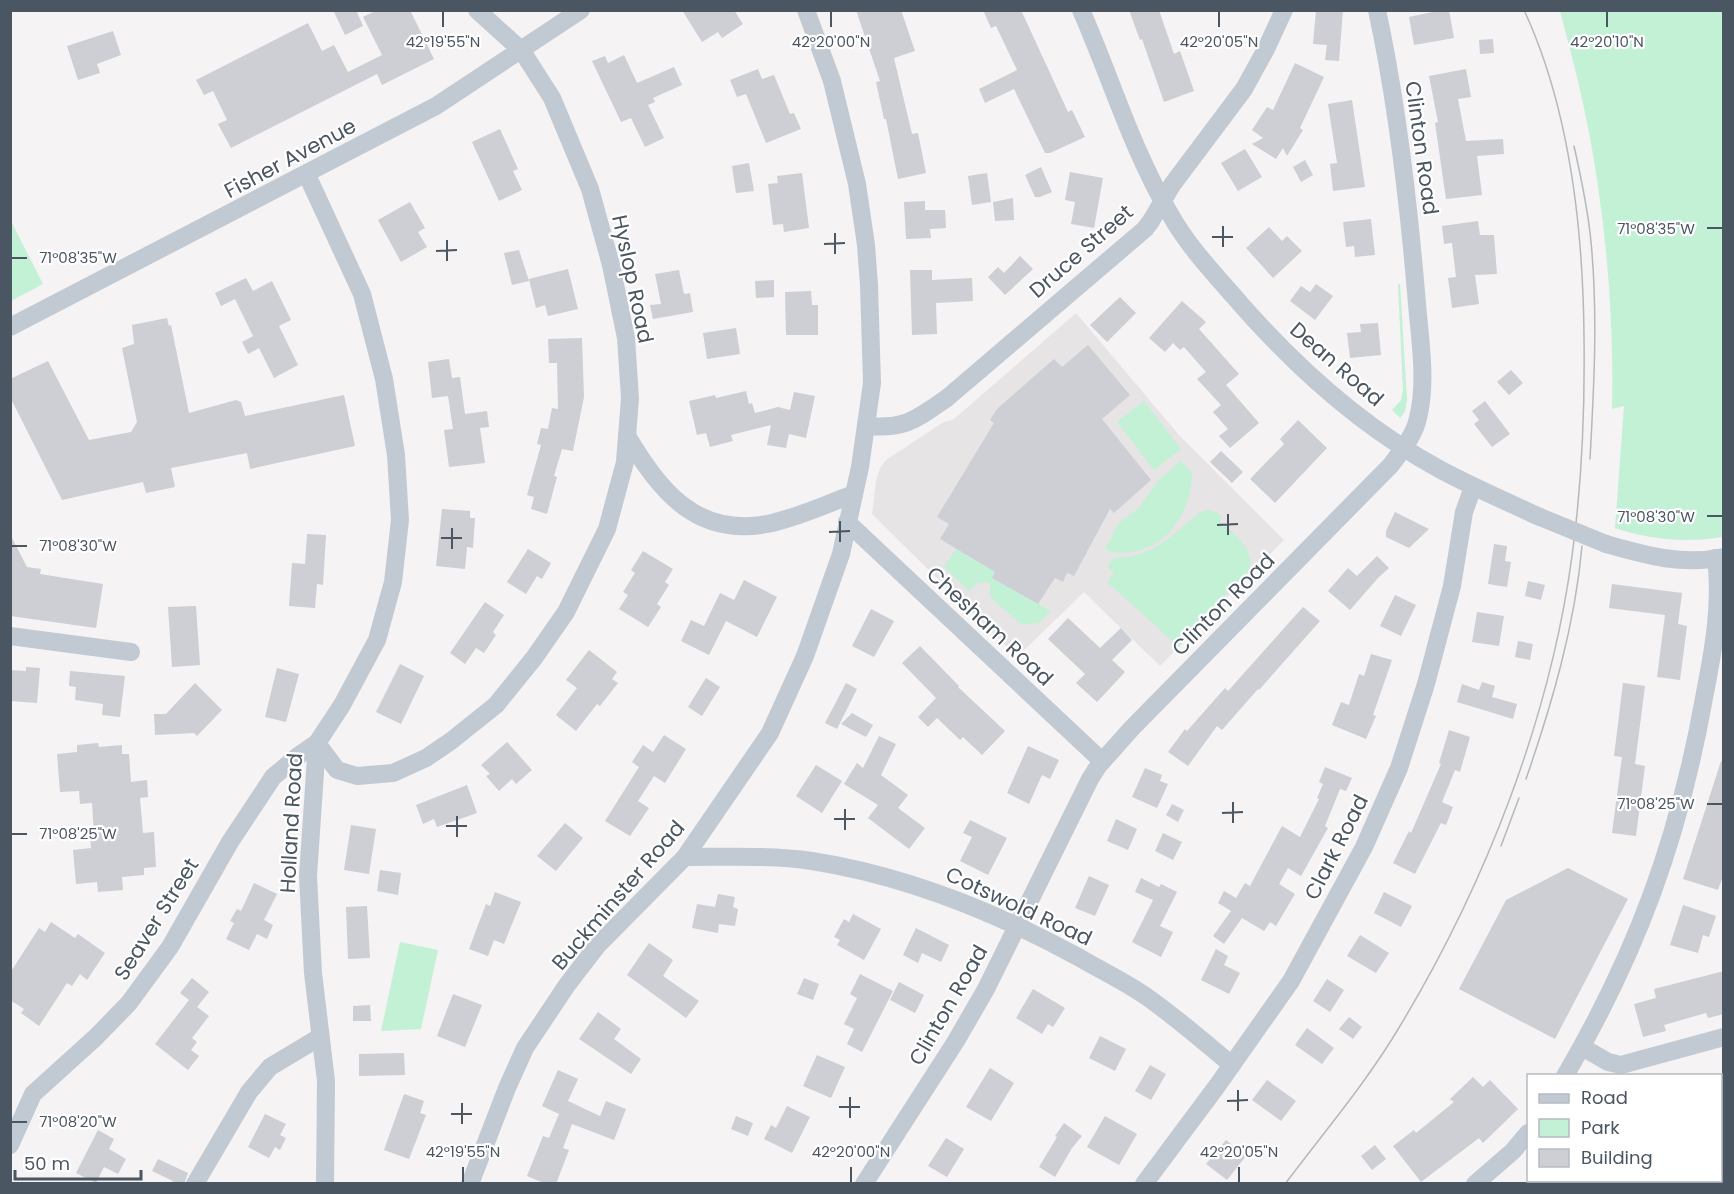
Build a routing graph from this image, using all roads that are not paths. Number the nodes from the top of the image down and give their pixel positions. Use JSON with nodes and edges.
{"nodes":[{"id":1,"x":477,"y":10,"type":"edge"},
{"id":2,"x":581,"y":10,"type":"edge"},
{"id":3,"x":806,"y":10,"type":"edge"},
{"id":4,"x":1081,"y":10,"type":"edge"},
{"id":5,"x":1284,"y":10,"type":"edge"},
{"id":6,"x":1377,"y":10,"type":"edge"},
{"id":7,"x":522,"y":51,"type":"junction"},
{"id":8,"x":307,"y":174,"type":"junction"},
{"id":9,"x":1162,"y":201,"type":"junction"},
{"id":10,"x":10,"y":327,"type":"edge"},
{"id":11,"x":866,"y":426,"type":"junction"},
{"id":12,"x":627,"y":436,"type":"junction"},
{"id":13,"x":1404,"y":447,"type":"junction"},
{"id":14,"x":1473,"y":487,"type":"junction"},
{"id":15,"x":854,"y":494,"type":"junction"},
{"id":16,"x":847,"y":522,"type":"junction"},
{"id":17,"x":1720,"y":557,"type":"edge"},
{"id":18,"x":10,"y":636,"type":"edge"},
{"id":19,"x":132,"y":652,"type":"dead end"},
{"id":20,"x":317,"y":743,"type":"junction"},
{"id":21,"x":1102,"y":761,"type":"junction"},
{"id":22,"x":685,"y":857,"type":"junction"},
{"id":23,"x":1019,"y":926,"type":"junction"},
{"id":24,"x":320,"y":1036,"type":"junction"},
{"id":25,"x":1724,"y":1037,"type":"edge"},
{"id":26,"x":1582,"y":1047,"type":"junction"},
{"id":27,"x":1232,"y":1065,"type":"junction"},
{"id":28,"x":1566,"y":1074,"type":"edge"},
{"id":29,"x":1527,"y":1134,"type":"edge"},
{"id":30,"x":10,"y":1145,"type":"edge"},
{"id":31,"x":195,"y":1184,"type":"edge"},
{"id":32,"x":325,"y":1184,"type":"edge"},
{"id":33,"x":470,"y":1184,"type":"edge"},
{"id":34,"x":864,"y":1184,"type":"edge"},
{"id":35,"x":1144,"y":1184,"type":"edge"},
{"id":36,"x":1475,"y":1184,"type":"edge"}],
"edges":[{"from":1,"to":7,"type":"street","name":"Hyslop Road"},
{"from":2,"to":7,"type":"street","name":"Fisher Avenue"},
{"from":3,"to":11,"type":"street","name":"Buckminster Road"},
{"from":4,"to":9,"type":"street","name":"Dean Road"},
{"from":5,"to":9,"type":"street","name":"Druce Street"},
{"from":6,"to":13,"type":"street","name":"Clinton Road"},
{"from":7,"to":8,"type":"street","name":"Fisher Avenue"},
{"from":7,"to":12,"type":"street","name":"Hyslop Road"},
{"from":8,"to":10,"type":"street","name":"Fisher Avenue"},
{"from":8,"to":20,"type":"street","name":"Holland Road"},
{"from":9,"to":11,"type":"street","name":"Druce Street"},
{"from":9,"to":13,"type":"street","name":"Dean Road"},
{"from":11,"to":15,"type":"street","name":"Buckminster Road"},
{"from":12,"to":15,"type":"street"},
{"from":12,"to":20,"type":"street","name":"Hyslop Road"},
{"from":13,"to":14,"type":"street","name":"Dean Road"},
{"from":13,"to":21,"type":"street","name":"Clinton Road"},
{"from":14,"to":17,"type":"street","name":"Dean Road","bridge":true},
{"from":14,"to":27,"type":"street","name":"Clark Road"},
{"from":15,"to":16,"type":"street","name":"Buckminster Road"},
{"from":16,"to":21,"type":"street","name":"Chesham Road"},
{"from":16,"to":22,"type":"street","name":"Buckminster Road"},
{"from":17,"to":26,"type":"street"},
{"from":18,"to":19,"type":"street"},
{"from":20,"to":24,"type":"street","name":"Holland Road"},
{"from":20,"to":30,"type":"street","name":"Seaver Street"},
{"from":21,"to":23,"type":"street","name":"Clinton Road"},
{"from":22,"to":23,"type":"street","name":"Cotswold Road"},
{"from":22,"to":33,"type":"street","name":"Buckminster Road"},
{"from":23,"to":27,"type":"street","name":"Cotswold Road"},
{"from":23,"to":34,"type":"street","name":"Clinton Road"},
{"from":24,"to":31,"type":"street"},
{"from":24,"to":32,"type":"street","name":"Holland Road"},
{"from":25,"to":26,"type":"street"},
{"from":26,"to":28,"type":"street"},
{"from":27,"to":35,"type":"street","name":"Clark Road"},
{"from":29,"to":36,"type":"street"}]}
